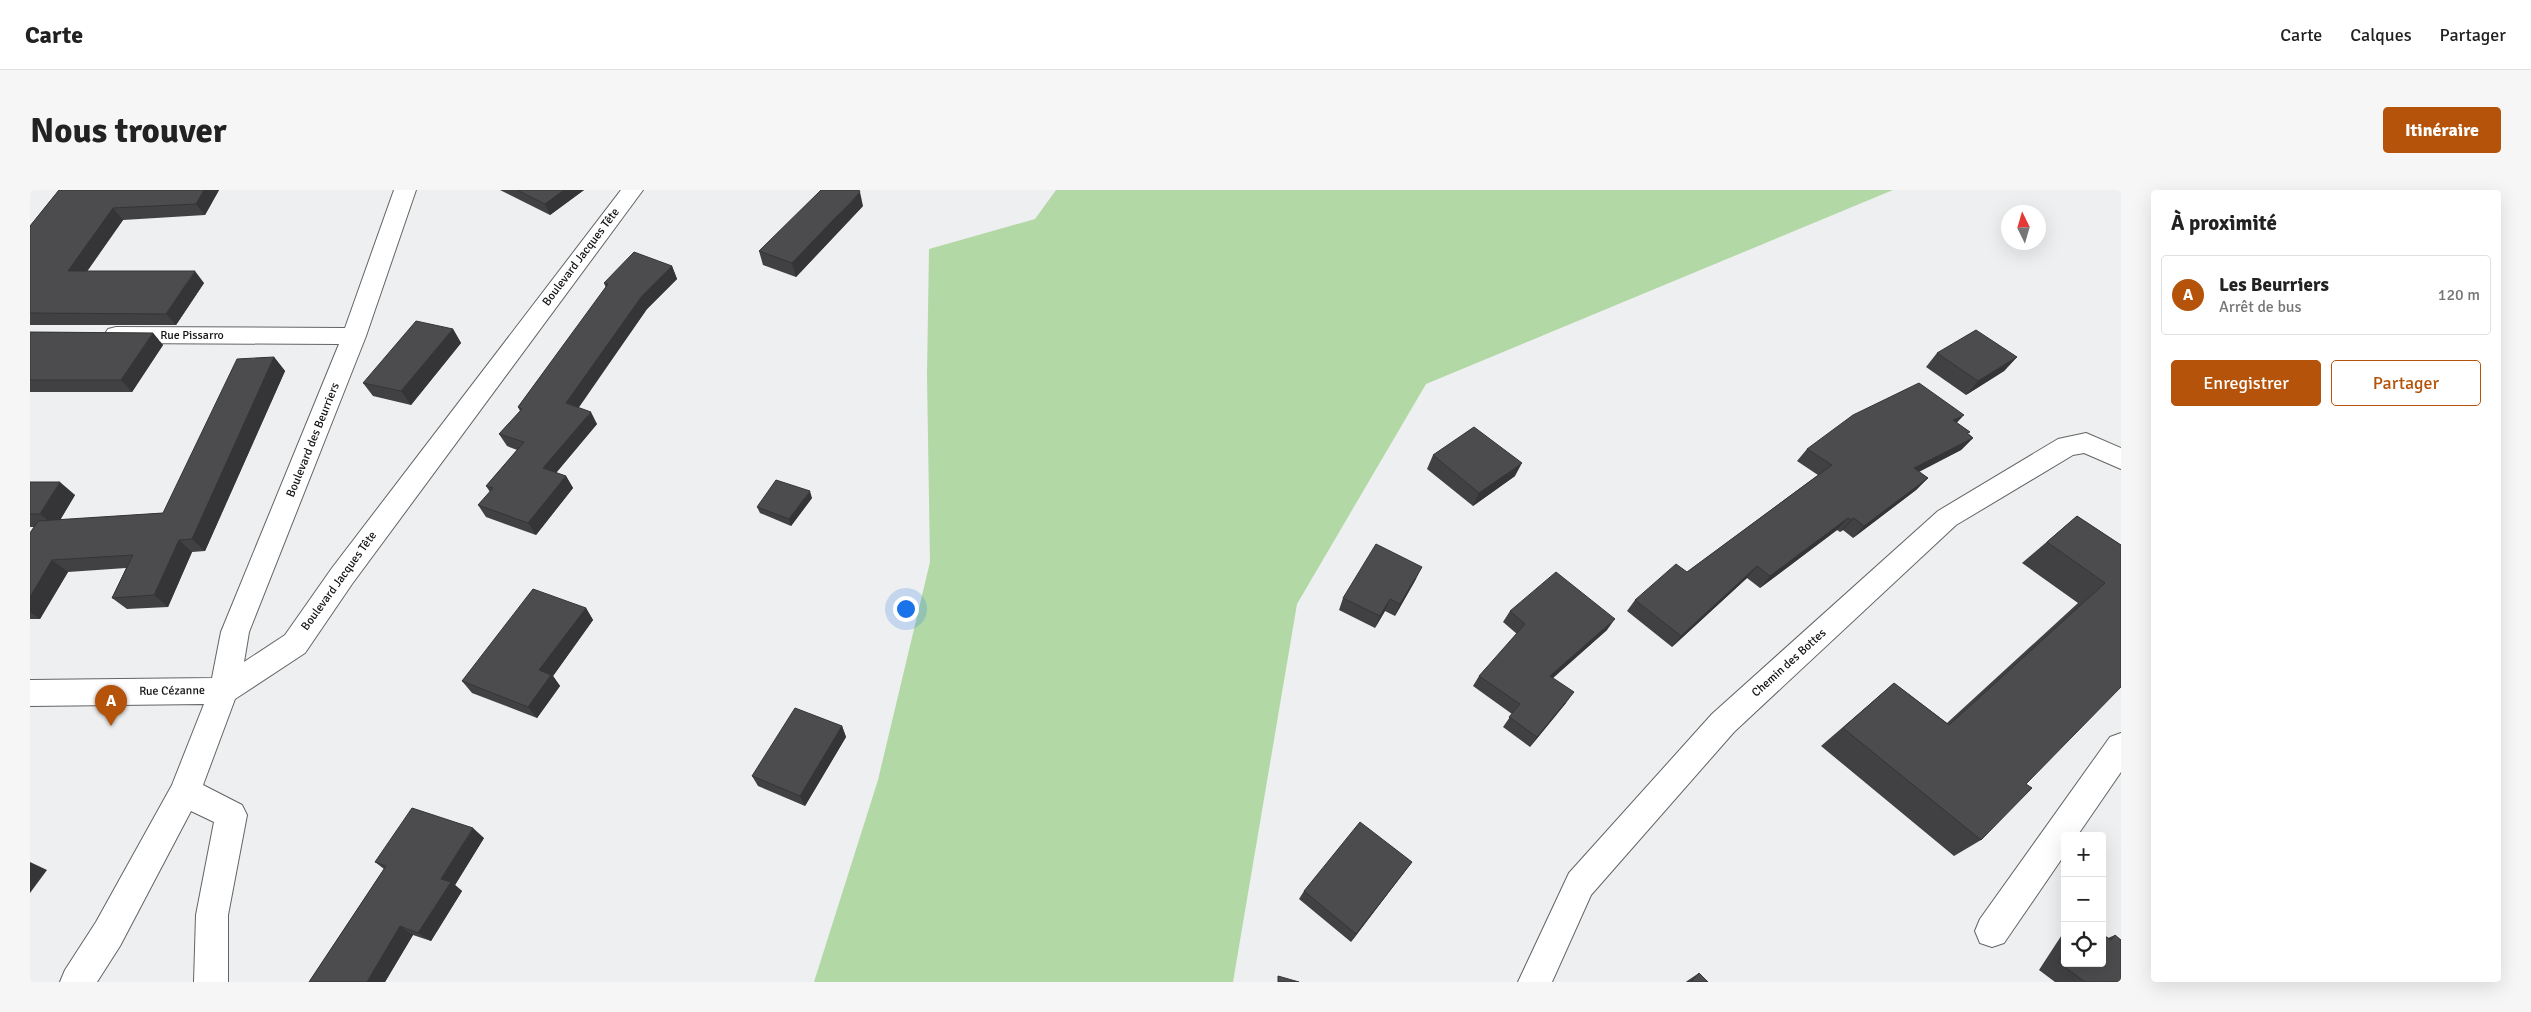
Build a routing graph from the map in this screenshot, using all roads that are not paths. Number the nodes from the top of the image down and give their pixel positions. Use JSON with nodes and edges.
{"nodes":[{"id":1,"x":405,"y":190,"type":"edge"},
{"id":2,"x":632,"y":190,"type":"edge"},
{"id":3,"x":99,"y":334,"type":"edge"},
{"id":4,"x":354,"y":336,"type":"junction"},
{"id":5,"x":2121,"y":459,"type":"edge"},
{"id":6,"x":224,"y":690,"type":"junction"},
{"id":7,"x":30,"y":694,"type":"edge"},
{"id":8,"x":2121,"y":747,"type":"edge"},
{"id":9,"x":185,"y":792,"type":"junction"},
{"id":10,"x":1992,"y":931,"type":"dead end"},
{"id":11,"x":77,"y":982,"type":"edge"},
{"id":12,"x":211,"y":982,"type":"edge"},
{"id":13,"x":1535,"y":982,"type":"edge"}],
"edges":[{"from":1,"to":4,"type":"street","name":"Boulevard des Beurriers"},
{"from":2,"to":6,"type":"street","name":"Boulevard Jacques Tête"},
{"from":3,"to":4,"type":"street","name":"Rue Pissarro"},
{"from":4,"to":6,"type":"street","name":"Boulevard des Beurriers"},
{"from":5,"to":13,"type":"street","name":"Chemin des Bottes"},
{"from":6,"to":7,"type":"street","name":"Rue Cézanne"},
{"from":6,"to":9,"type":"street"},
{"from":8,"to":10,"type":"street"},
{"from":9,"to":11,"type":"street"},
{"from":9,"to":12,"type":"street"}]}
